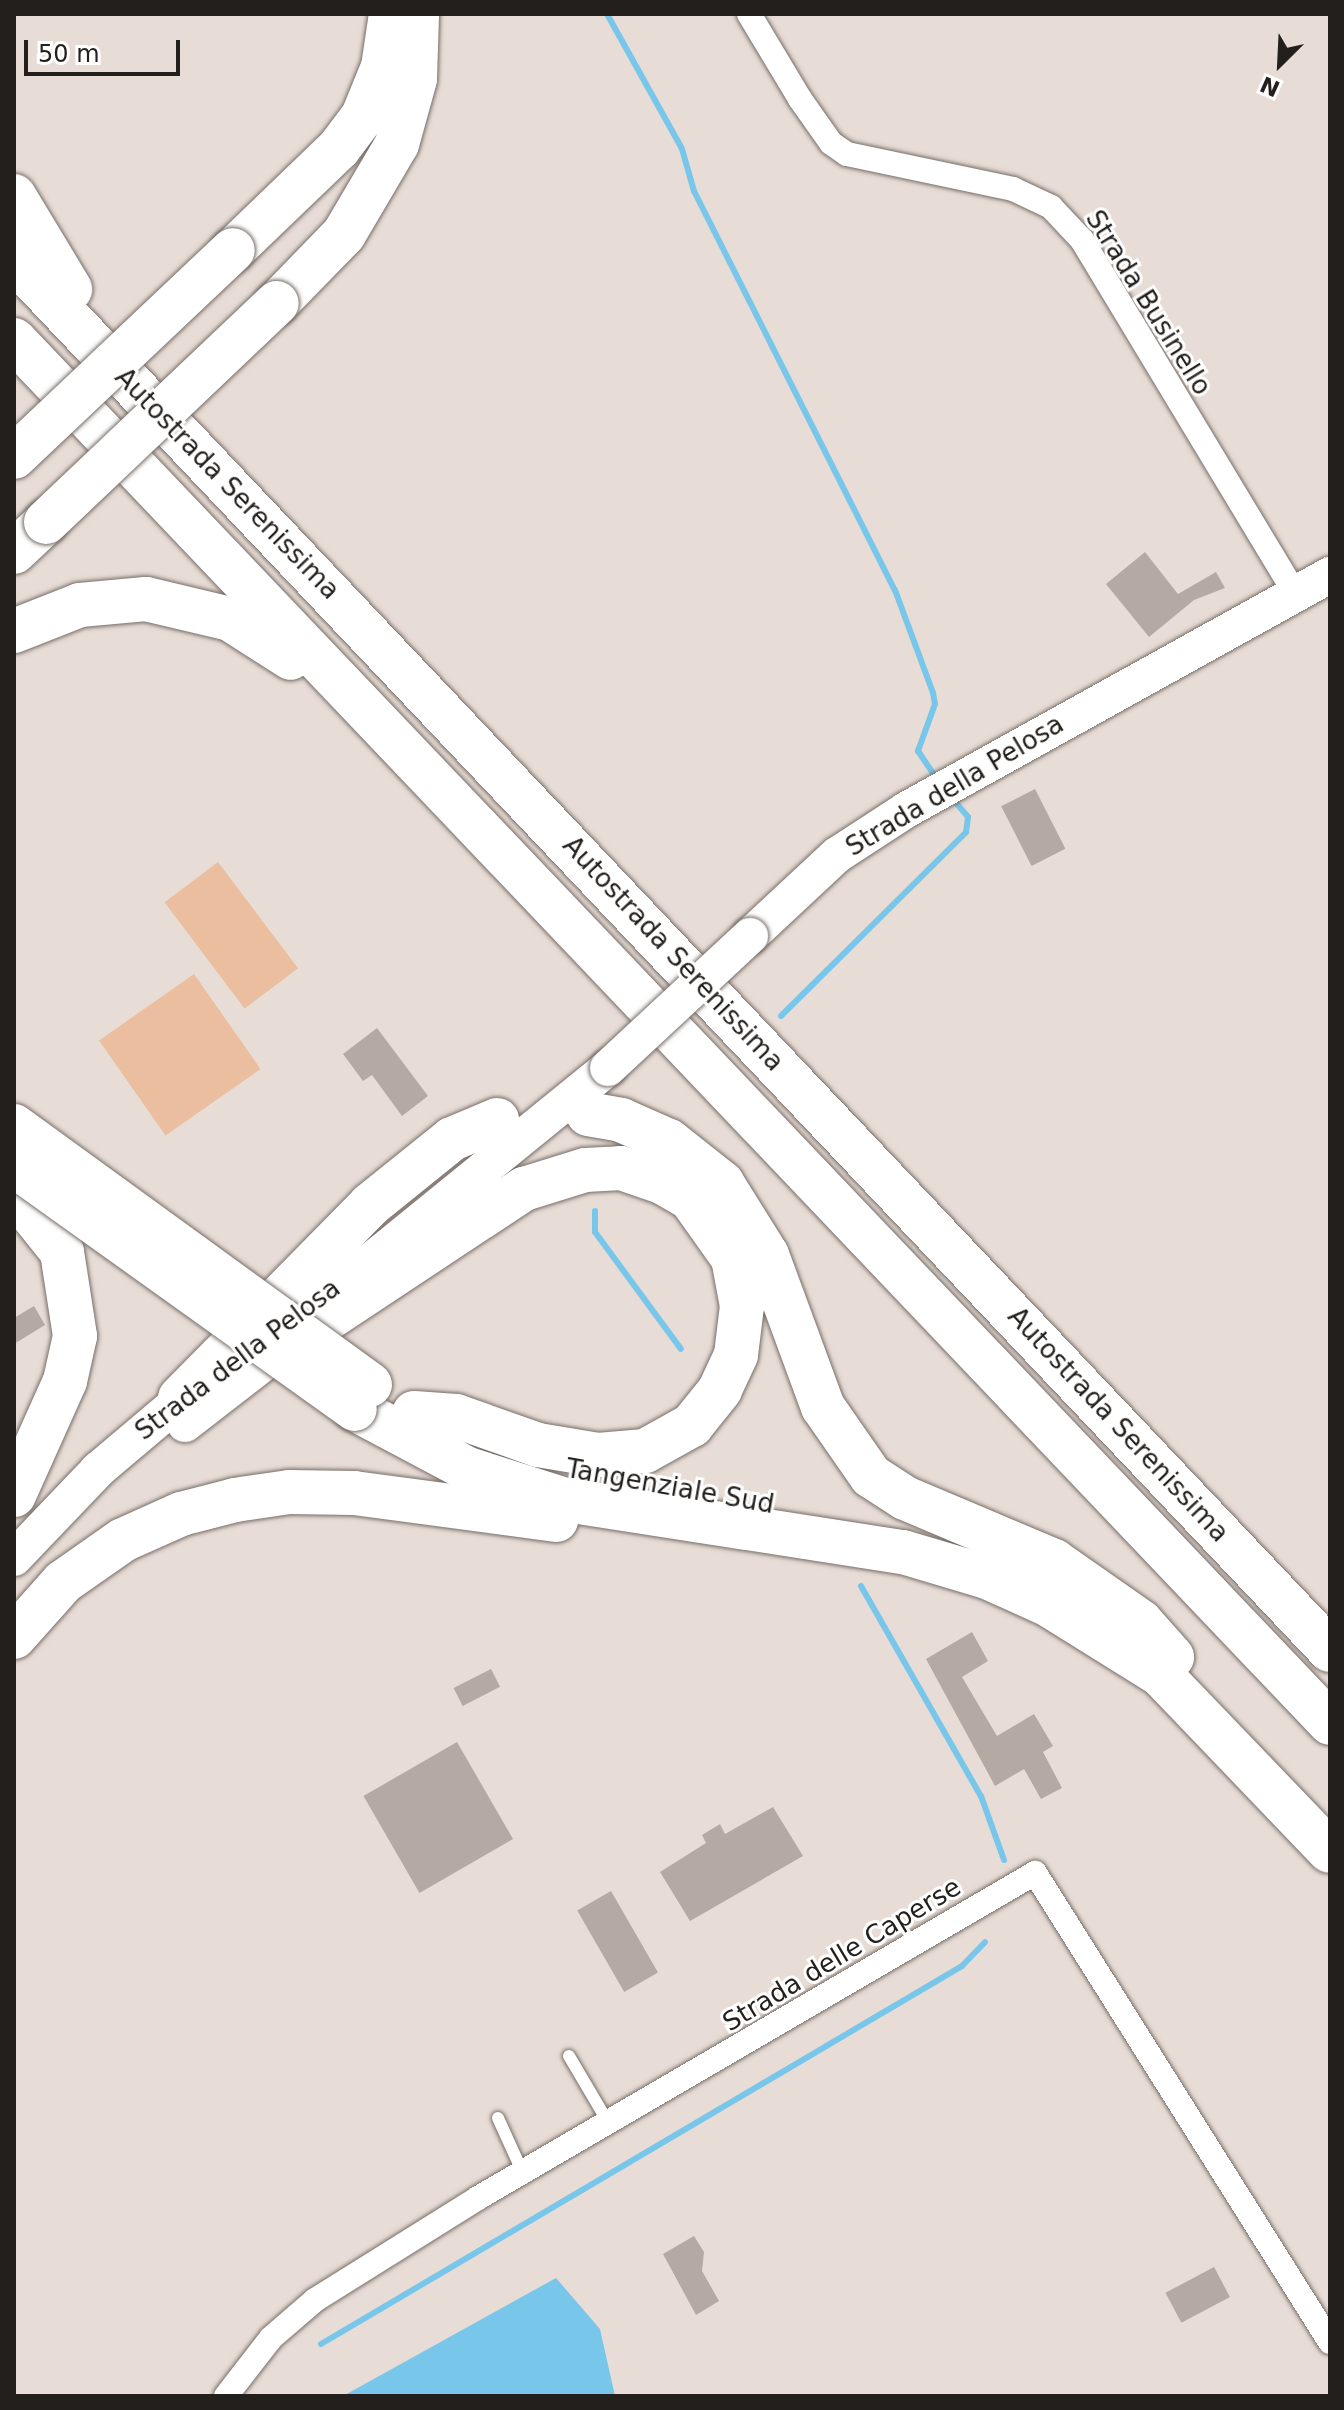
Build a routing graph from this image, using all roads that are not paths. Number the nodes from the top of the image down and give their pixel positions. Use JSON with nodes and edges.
{"nodes":[{"id":1,"x":391,"y":14,"type":"edge"},
{"id":2,"x":417,"y":14,"type":"edge"},
{"id":3,"x":749,"y":14,"type":"edge"},
{"id":4,"x":14,"y":196,"type":"edge"},
{"id":5,"x":14,"y":260,"type":"edge"},
{"id":6,"x":14,"y":340,"type":"edge"},
{"id":7,"x":14,"y":457,"type":"edge"},
{"id":8,"x":14,"y":552,"type":"edge"},
{"id":9,"x":1330,"y":575,"type":"edge"},
{"id":10,"x":1296,"y":595,"type":"junction"},
{"id":11,"x":14,"y":631,"type":"edge"},
{"id":12,"x":679,"y":960,"type":"junction"},
{"id":13,"x":733,"y":1097,"type":"junction"},
{"id":14,"x":588,"y":1114,"type":"dead end"},
{"id":15,"x":497,"y":1120,"type":"dead end"},
{"id":16,"x":14,"y":1126,"type":"edge"},
{"id":17,"x":14,"y":1165,"type":"edge"},
{"id":18,"x":14,"y":1192,"type":"edge"},
{"id":19,"x":363,"y":1267,"type":"junction"},
{"id":20,"x":285,"y":1347,"type":"junction"},
{"id":21,"x":362,"y":1397,"type":"junction"},
{"id":22,"x":180,"y":1398,"type":"junction"},
{"id":23,"x":414,"y":1413,"type":"junction"},
{"id":24,"x":14,"y":1495,"type":"edge"},
{"id":25,"x":839,"y":1539,"type":"junction"},
{"id":26,"x":14,"y":1558,"type":"edge"},
{"id":27,"x":14,"y":1585,"type":"edge"},
{"id":28,"x":14,"y":1637,"type":"edge"},
{"id":29,"x":1330,"y":1650,"type":"edge"},
{"id":30,"x":1172,"y":1657,"type":"junction"},
{"id":31,"x":1330,"y":1723,"type":"edge"},
{"id":32,"x":1330,"y":1813,"type":"edge"},
{"id":33,"x":1330,"y":1851,"type":"edge"},
{"id":34,"x":569,"y":2056,"type":"dead end"},
{"id":35,"x":498,"y":2118,"type":"dead end"},
{"id":36,"x":609,"y":2124,"type":"junction"},
{"id":37,"x":523,"y":2173,"type":"junction"},
{"id":38,"x":1330,"y":2342,"type":"edge"},
{"id":39,"x":226,"y":2396,"type":"edge"}],
"edges":[{"from":1,"to":7,"type":"highway","bridge":true},
{"from":2,"to":8,"type":"highway","bridge":true},
{"from":3,"to":10,"type":"street","name":"Strada Businello"},
{"from":4,"to":12,"type":"highway"},
{"from":5,"to":12,"type":"highway","name":"Autostrada Serenissima"},
{"from":6,"to":13,"type":"highway","name":"Autostrada Serenissima"},
{"from":9,"to":10,"type":"street","name":"Strada della Pelosa"},
{"from":10,"to":19,"type":"street","name":"Strada della Pelosa","bridge":true},
{"from":11,"to":13,"type":"highway"},
{"from":12,"to":29,"type":"highway","name":"Autostrada Serenissima"},
{"from":13,"to":31,"type":"highway","name":"Autostrada Serenissima"},
{"from":14,"to":30,"type":"highway"},
{"from":15,"to":22,"type":"highway"},
{"from":16,"to":21,"type":"highway","name":"Tangenziale Sud","bridge":true},
{"from":17,"to":21,"type":"highway","name":"Tangenziale Sud","bridge":true},
{"from":18,"to":24,"type":"highway"},
{"from":19,"to":20,"type":"street","name":"Strada della Pelosa"},
{"from":19,"to":22,"type":"street","name":"Strada della Pelosa"},
{"from":20,"to":23,"type":"highway"},
{"from":20,"to":27,"type":"street"},
{"from":21,"to":23,"type":"highway","name":"Tangenziale Sud"},
{"from":21,"to":25,"type":"highway","name":"Tangenziale Sud"},
{"from":22,"to":26,"type":"street","name":"Strada della Pelosa"},
{"from":23,"to":30,"type":"highway","name":"Tangenziale Sud"},
{"from":25,"to":28,"type":"highway"},
{"from":25,"to":33,"type":"highway","name":"Tangenziale Sud"},
{"from":30,"to":32,"type":"highway","name":"Tangenziale Sud"},
{"from":34,"to":36,"type":"lane"},
{"from":35,"to":37,"type":"lane"},
{"from":36,"to":37,"type":"street","name":"Strada delle Caperse"},
{"from":36,"to":38,"type":"street","name":"Strada delle Caperse"},
{"from":37,"to":39,"type":"street","name":"Strada delle Caperse"}]}
